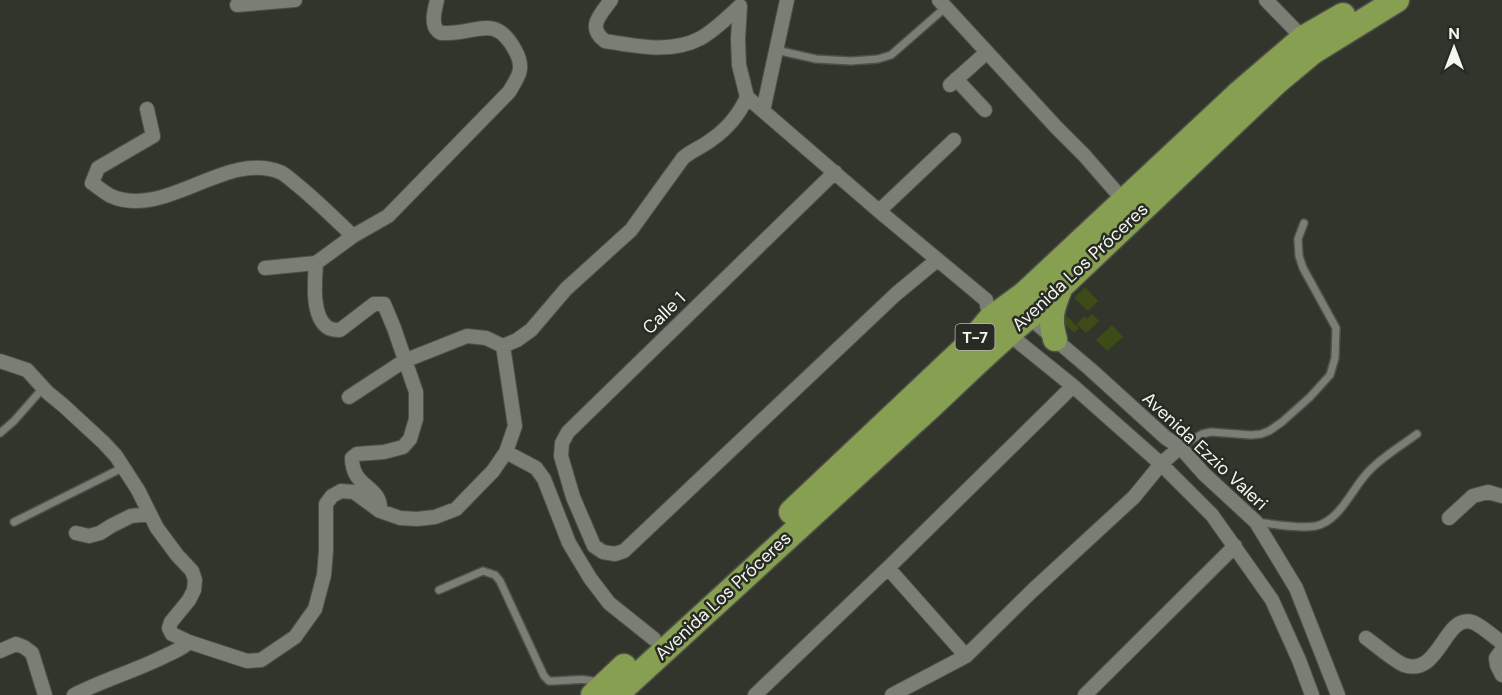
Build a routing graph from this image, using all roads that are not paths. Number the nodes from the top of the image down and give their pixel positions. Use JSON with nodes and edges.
{"nodes":[{"id":1,"x":295,"y":0,"type":"edge"},
{"id":2,"x":437,"y":0,"type":"edge"},
{"id":3,"x":611,"y":0,"type":"edge"},
{"id":4,"x":787,"y":0,"type":"edge"},
{"id":5,"x":1266,"y":0,"type":"edge"},
{"id":6,"x":1372,"y":0,"type":"edge"},
{"id":7,"x":1397,"y":0,"type":"edge"},
{"id":8,"x":741,"y":3,"type":"edge"},
{"id":9,"x":942,"y":3,"type":"edge"},
{"id":10,"x":237,"y":5,"type":"dead end"},
{"id":11,"x":1303,"y":38,"type":"junction"},
{"id":12,"x":776,"y":50,"type":"junction"},
{"id":13,"x":987,"y":52,"type":"junction"},
{"id":14,"x":747,"y":97,"type":"junction"},
{"id":15,"x":147,"y":109,"type":"dead end"},
{"id":16,"x":985,"y":110,"type":"dead end"},
{"id":17,"x":763,"y":111,"type":"junction"},
{"id":18,"x":954,"y":140,"type":"dead end"},
{"id":19,"x":835,"y":172,"type":"junction"},
{"id":20,"x":1124,"y":201,"type":"junction"},
{"id":21,"x":879,"y":211,"type":"junction"},
{"id":22,"x":1304,"y":223,"type":"dead end"},
{"id":23,"x":353,"y":236,"type":"junction"},
{"id":24,"x":937,"y":260,"type":"junction"},
{"id":25,"x":316,"y":262,"type":"junction"},
{"id":26,"x":265,"y":268,"type":"dead end"},
{"id":27,"x":1062,"y":285,"type":"junction"},
{"id":28,"x":1020,"y":310,"type":"junction"},
{"id":29,"x":994,"y":318,"type":"junction"},
{"id":30,"x":1055,"y":339,"type":"junction"},
{"id":31,"x":503,"y":346,"type":"junction"},
{"id":32,"x":0,"y":361,"type":"edge"},
{"id":33,"x":404,"y":361,"type":"junction"},
{"id":34,"x":1073,"y":386,"type":"junction"},
{"id":35,"x":43,"y":388,"type":"junction"},
{"id":36,"x":349,"y":398,"type":"dead end"},
{"id":37,"x":0,"y":433,"type":"edge"},
{"id":38,"x":1417,"y":435,"type":"dead end"},
{"id":39,"x":1180,"y":447,"type":"junction"},
{"id":40,"x":506,"y":452,"type":"junction"},
{"id":41,"x":1161,"y":464,"type":"junction"},
{"id":42,"x":124,"y":467,"type":"junction"},
{"id":43,"x":1502,"y":496,"type":"edge"},
{"id":44,"x":380,"y":511,"type":"junction"},
{"id":45,"x":150,"y":514,"type":"junction"},
{"id":46,"x":1449,"y":518,"type":"dead end"},
{"id":47,"x":14,"y":522,"type":"dead end"},
{"id":48,"x":1256,"y":522,"type":"junction"},
{"id":49,"x":76,"y":533,"type":"dead end"},
{"id":50,"x":1235,"y":546,"type":"junction"},
{"id":51,"x":888,"y":568,"type":"junction"},
{"id":52,"x":439,"y":590,"type":"dead end"},
{"id":53,"x":1366,"y":638,"type":"dead end"},
{"id":54,"x":654,"y":639,"type":"junction"},
{"id":55,"x":189,"y":642,"type":"junction"},
{"id":56,"x":1502,"y":643,"type":"edge"},
{"id":57,"x":1502,"y":650,"type":"edge"},
{"id":58,"x":0,"y":651,"type":"edge"},
{"id":59,"x":966,"y":656,"type":"junction"},
{"id":60,"x":1502,"y":675,"type":"edge"},
{"id":61,"x":604,"y":692,"type":"edge"},
{"id":62,"x":45,"y":695,"type":"edge"},
{"id":63,"x":74,"y":695,"type":"edge"},
{"id":64,"x":755,"y":695,"type":"edge"},
{"id":65,"x":892,"y":695,"type":"edge"},
{"id":66,"x":1085,"y":695,"type":"edge"},
{"id":67,"x":1312,"y":695,"type":"edge"},
{"id":68,"x":1338,"y":695,"type":"edge"}],
"edges":[{"from":1,"to":10,"type":"street"},
{"from":2,"to":23,"type":"street"},
{"from":3,"to":8,"type":"street"},
{"from":4,"to":12,"type":"street"},
{"from":5,"to":11,"type":"street"},
{"from":6,"to":11,"type":"highway","name":"Avenida Los Próceres","number":"T-7"},
{"from":7,"to":27,"type":"highway","name":"Avenida Los Próceres","number":"T-7"},
{"from":8,"to":14,"type":"street"},
{"from":9,"to":12,"type":"lane"},
{"from":9,"to":13,"type":"street"},
{"from":11,"to":20,"type":"highway","name":"Avenida Los Próceres","number":"T-7"},
{"from":12,"to":17,"type":"street"},
{"from":13,"to":16,"type":"street"},
{"from":13,"to":20,"type":"street"},
{"from":14,"to":17,"type":"street"},
{"from":14,"to":31,"type":"street"},
{"from":15,"to":23,"type":"street"},
{"from":17,"to":19,"type":"street"},
{"from":18,"to":21,"type":"street"},
{"from":19,"to":21,"type":"street"},
{"from":19,"to":24,"type":"street","name":"Calle 1"},
{"from":20,"to":28,"type":"highway","name":"Avenida Los Próceres","number":"T-7"},
{"from":21,"to":24,"type":"street"},
{"from":22,"to":39,"type":"lane"},
{"from":23,"to":25,"type":"street"},
{"from":24,"to":29,"type":"street"},
{"from":25,"to":26,"type":"street"},
{"from":25,"to":33,"type":"street"},
{"from":27,"to":28,"type":"highway","name":"Avenida Los Próceres","number":"T-7"},
{"from":27,"to":30,"type":"highway"},
{"from":28,"to":29,"type":"highway","name":"Avenida Los Próceres","number":"T-7"},
{"from":28,"to":30,"type":"street","name":"Avenida Ezzio Valeri"},
{"from":29,"to":34,"type":"street"},
{"from":29,"to":54,"type":"highway","name":"Avenida Los Próceres","number":"T-7"},
{"from":29,"to":61,"type":"highway","name":"Avenida Los Próceres","number":"T-7"},
{"from":30,"to":39,"type":"street","name":"Avenida Ezzio Valeri"},
{"from":31,"to":33,"type":"street"},
{"from":31,"to":40,"type":"street"},
{"from":32,"to":35,"type":"street"},
{"from":33,"to":36,"type":"street"},
{"from":33,"to":44,"type":"street"},
{"from":34,"to":41,"type":"street"},
{"from":34,"to":51,"type":"street"},
{"from":35,"to":37,"type":"lane"},
{"from":35,"to":42,"type":"street"},
{"from":38,"to":48,"type":"lane"},
{"from":39,"to":41,"type":"street"},
{"from":39,"to":48,"type":"street","name":"Avenida Ezzio Valeri"},
{"from":40,"to":44,"type":"street"},
{"from":40,"to":54,"type":"street"},
{"from":41,"to":50,"type":"street"},
{"from":41,"to":59,"type":"street"},
{"from":42,"to":45,"type":"street"},
{"from":42,"to":47,"type":"lane"},
{"from":43,"to":46,"type":"street"},
{"from":44,"to":55,"type":"street"},
{"from":45,"to":49,"type":"street"},
{"from":45,"to":55,"type":"street"},
{"from":48,"to":68,"type":"street","name":"Avenida Ezzio Valeri"},
{"from":50,"to":66,"type":"street"},
{"from":50,"to":67,"type":"street"},
{"from":51,"to":59,"type":"street"},
{"from":51,"to":64,"type":"street"},
{"from":52,"to":61,"type":"lane"},
{"from":53,"to":56,"type":"street"},
{"from":54,"to":61,"type":"highway","name":"Avenida Los Próceres","number":"T-7"},
{"from":55,"to":63,"type":"street"},
{"from":57,"to":60,"type":"street"},
{"from":58,"to":62,"type":"street"},
{"from":59,"to":65,"type":"street"}]}
